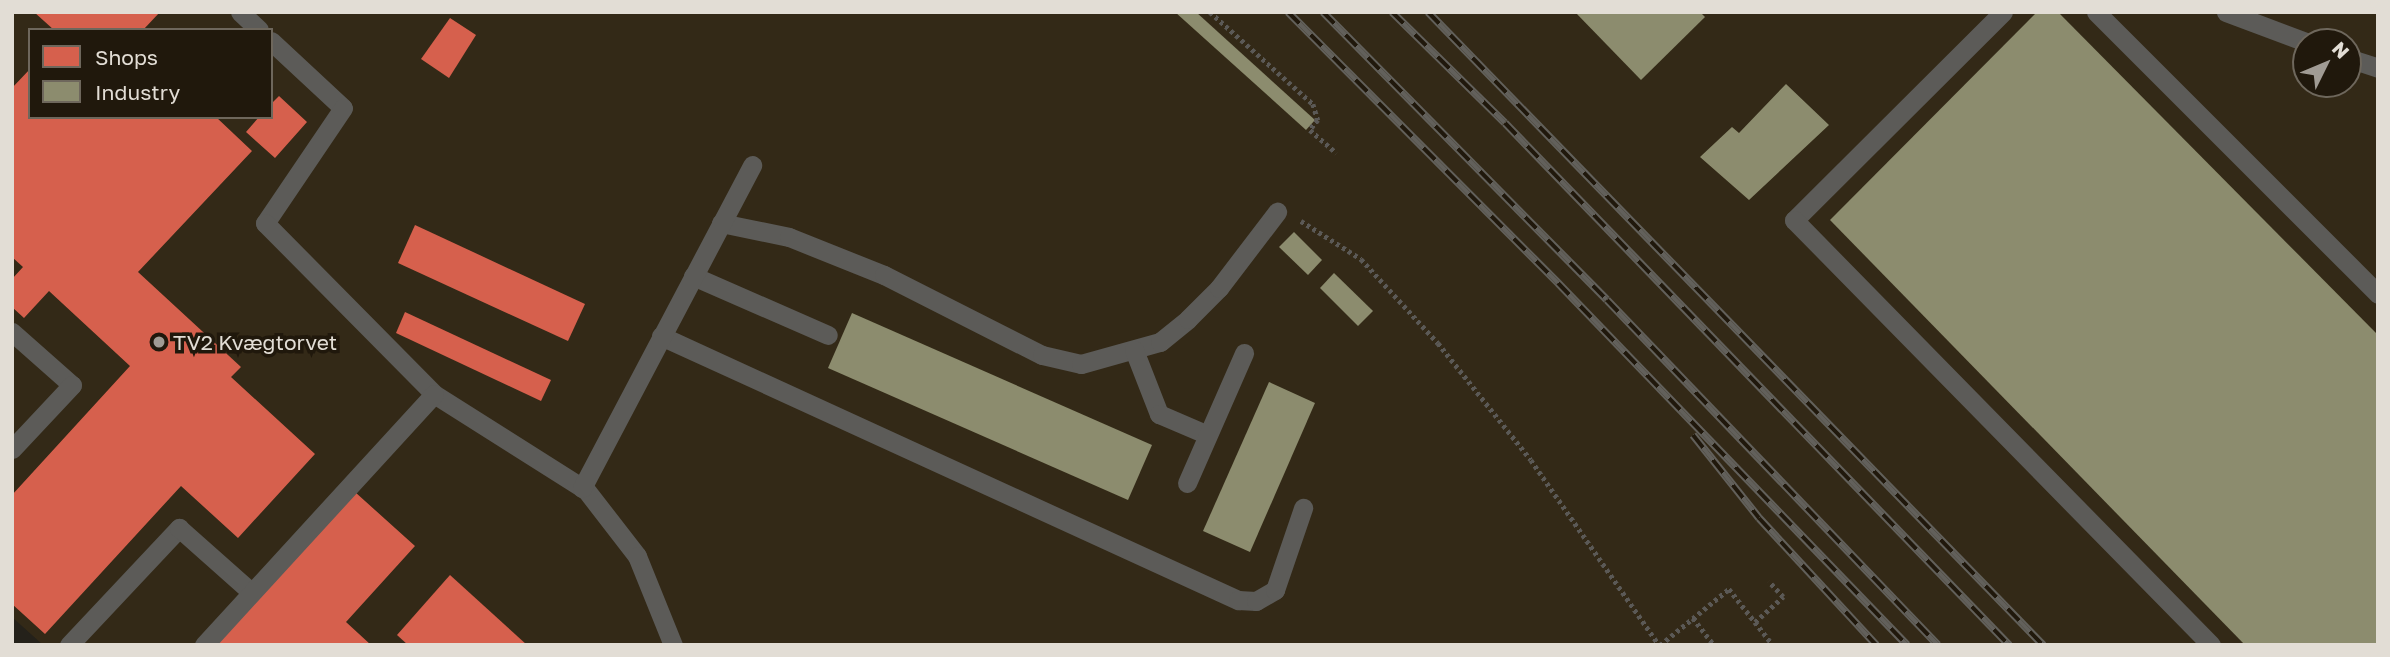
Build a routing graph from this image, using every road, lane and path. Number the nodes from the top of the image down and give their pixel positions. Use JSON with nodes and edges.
{"nodes":[{"id":1,"x":240,"y":12,"type":"edge"},
{"id":2,"x":1210,"y":12,"type":"edge"},
{"id":3,"x":2003,"y":12,"type":"edge"},
{"id":4,"x":2096,"y":12,"type":"edge"},
{"id":5,"x":2226,"y":12,"type":"edge"},
{"id":6,"x":257,"y":28,"type":"edge"},
{"id":7,"x":2292,"y":37,"type":"edge"},
{"id":8,"x":273,"y":43,"type":"edge"},
{"id":9,"x":1336,"y":153,"type":"dead end"},
{"id":10,"x":752,"y":165,"type":"dead end"},
{"id":11,"x":1278,"y":212,"type":"joint"},
{"id":12,"x":721,"y":223,"type":"junction"},
{"id":13,"x":693,"y":275,"type":"junction"},
{"id":14,"x":2378,"y":294,"type":"edge"},
{"id":15,"x":12,"y":332,"type":"edge"},
{"id":16,"x":828,"y":335,"type":"dead end"},
{"id":17,"x":661,"y":336,"type":"junction"},
{"id":18,"x":1134,"y":350,"type":"junction"},
{"id":19,"x":1244,"y":353,"type":"dead end"},
{"id":20,"x":434,"y":394,"type":"junction"},
{"id":21,"x":1208,"y":435,"type":"junction"},
{"id":22,"x":12,"y":449,"type":"edge"},
{"id":23,"x":1187,"y":483,"type":"dead end"},
{"id":24,"x":582,"y":488,"type":"junction"},
{"id":25,"x":1303,"y":508,"type":"dead end"},
{"id":26,"x":1769,"y":582,"type":"dead end"},
{"id":27,"x":251,"y":592,"type":"junction"},
{"id":28,"x":1693,"y":618,"type":"junction"},
{"id":29,"x":1755,"y":622,"type":"junction"},
{"id":30,"x":69,"y":645,"type":"edge"},
{"id":31,"x":204,"y":645,"type":"edge"},
{"id":32,"x":673,"y":645,"type":"edge"},
{"id":33,"x":1660,"y":645,"type":"edge"},
{"id":34,"x":1714,"y":645,"type":"edge"},
{"id":35,"x":1773,"y":645,"type":"edge"},
{"id":36,"x":2211,"y":645,"type":"edge"}],
"edges":[{"from":1,"to":6,"type":"lane"},
{"from":2,"to":9,"type":"path"},
{"from":3,"to":36,"type":"lane"},
{"from":4,"to":14,"type":"lane"},
{"from":5,"to":7,"type":"lane"},
{"from":8,"to":20,"type":"lane"},
{"from":10,"to":12,"type":"lane"},
{"from":11,"to":18,"type":"lane"},
{"from":11,"to":33,"type":"path"},
{"from":12,"to":13,"type":"lane"},
{"from":12,"to":18,"type":"lane"},
{"from":13,"to":16,"type":"lane"},
{"from":13,"to":17,"type":"lane"},
{"from":15,"to":22,"type":"lane"},
{"from":17,"to":24,"type":"lane"},
{"from":17,"to":25,"type":"lane"},
{"from":18,"to":21,"type":"lane"},
{"from":19,"to":21,"type":"lane"},
{"from":20,"to":24,"type":"lane"},
{"from":20,"to":27,"type":"lane"},
{"from":21,"to":23,"type":"lane"},
{"from":24,"to":32,"type":"lane"},
{"from":26,"to":29,"type":"path"},
{"from":27,"to":30,"type":"lane"},
{"from":27,"to":31,"type":"lane"},
{"from":28,"to":29,"type":"path"},
{"from":28,"to":33,"type":"path"},
{"from":28,"to":34,"type":"path"},
{"from":29,"to":35,"type":"path"}]}
